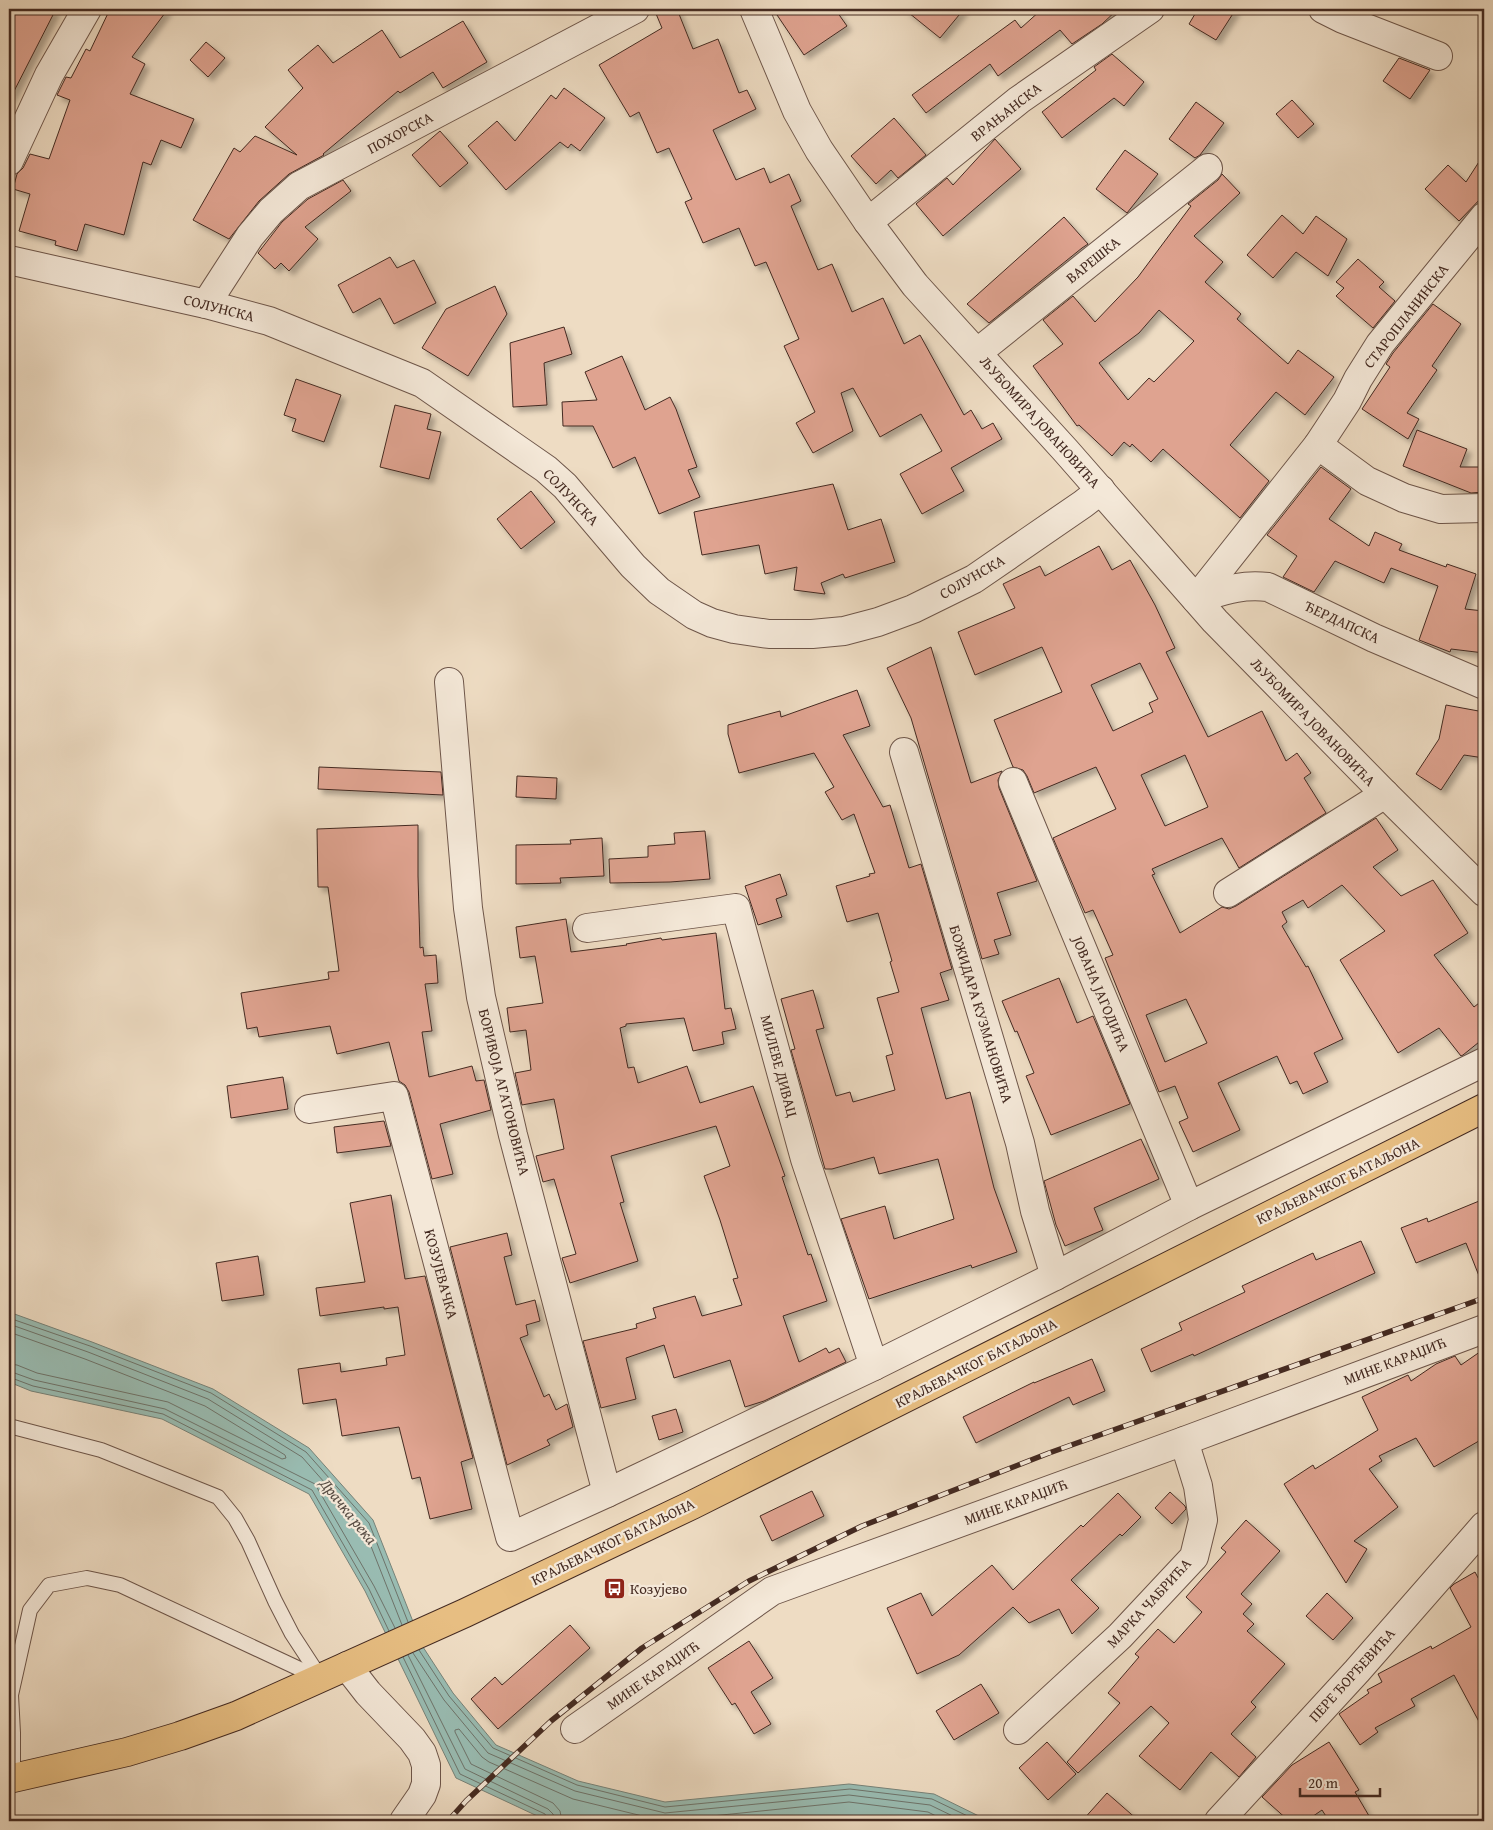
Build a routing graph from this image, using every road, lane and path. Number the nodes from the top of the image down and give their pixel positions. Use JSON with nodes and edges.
{"nodes":[{"id":1,"x":87,"y":9,"type":"edge"},
{"id":2,"x":635,"y":9,"type":"edge"},
{"id":3,"x":754,"y":9,"type":"edge"},
{"id":4,"x":1150,"y":9,"type":"edge"},
{"id":5,"x":1323,"y":9,"type":"edge"},
{"id":6,"x":1438,"y":56,"type":"dead end"},
{"id":7,"x":9,"y":161,"type":"edge"},
{"id":8,"x":1208,"y":168,"type":"dead end"},
{"id":9,"x":1484,"y":217,"type":"edge"},
{"id":10,"x":868,"y":222,"type":"junction"},
{"id":11,"x":9,"y":260,"type":"edge"},
{"id":12,"x":206,"y":304,"type":"junction"},
{"id":13,"x":978,"y":352,"type":"junction"},
{"id":14,"x":1318,"y":445,"type":"junction"},
{"id":15,"x":1101,"y":490,"type":"junction"},
{"id":16,"x":1484,"y":508,"type":"edge"},
{"id":17,"x":1196,"y":599,"type":"junction"},
{"id":18,"x":449,"y":682,"type":"dead end"},
{"id":19,"x":1484,"y":685,"type":"edge"},
{"id":20,"x":904,"y":752,"type":"dead end"},
{"id":21,"x":1013,"y":782,"type":"dead end"},
{"id":22,"x":1385,"y":794,"type":"junction"},
{"id":23,"x":1484,"y":892,"type":"edge"},
{"id":24,"x":1228,"y":894,"type":"dead end"},
{"id":25,"x":587,"y":928,"type":"dead end"},
{"id":26,"x":1484,"y":1062,"type":"edge"},
{"id":27,"x":1484,"y":1108,"type":"edge"},
{"id":28,"x":309,"y":1109,"type":"dead end"},
{"id":29,"x":1189,"y":1206,"type":"junction"},
{"id":30,"x":1054,"y":1276,"type":"junction"},
{"id":31,"x":1484,"y":1328,"type":"edge"},
{"id":32,"x":874,"y":1366,"type":"junction"},
{"id":33,"x":9,"y":1426,"type":"edge"},
{"id":34,"x":1184,"y":1441,"type":"junction"},
{"id":35,"x":607,"y":1494,"type":"junction"},
{"id":36,"x":1484,"y":1526,"type":"edge"},
{"id":37,"x":351,"y":1664,"type":"junction"},
{"id":38,"x":320,"y":1678,"type":"junction"},
{"id":39,"x":576,"y":1729,"type":"dead end"},
{"id":40,"x":1018,"y":1730,"type":"dead end"},
{"id":41,"x":11,"y":1778,"type":"edge"},
{"id":42,"x":404,"y":1821,"type":"edge"},
{"id":43,"x":1219,"y":1821,"type":"edge"}],
"edges":[{"from":1,"to":7,"type":"street"},
{"from":2,"to":12,"type":"street","name":"ПОХОРСКА"},
{"from":3,"to":10,"type":"street","name":"ЉУБОМИРА ЈОВАНОВИЋА"},
{"from":4,"to":10,"type":"street","name":"ВРАЊАНСКА"},
{"from":5,"to":6,"type":"street"},
{"from":8,"to":13,"type":"street","name":"ВАРЕШКА"},
{"from":9,"to":14,"type":"street","name":"СТАРОПЛАНИНСКА"},
{"from":10,"to":13,"type":"street","name":"ЉУБОМИРА ЈОВАНОВИЋА"},
{"from":11,"to":12,"type":"street","name":"СОЛУНСКА"},
{"from":12,"to":15,"type":"street","name":"СОЛУНСКА"},
{"from":13,"to":15,"type":"street","name":"ЉУБОМИРА ЈОВАНОВИЋА"},
{"from":14,"to":16,"type":"street"},
{"from":14,"to":17,"type":"street","name":"СТАРОПЛАНИНСКА"},
{"from":15,"to":17,"type":"street","name":"ЉУБОМИРА ЈОВАНОВИЋА"},
{"from":17,"to":19,"type":"street","name":"ЂЕРДАПСКА"},
{"from":17,"to":22,"type":"street","name":"ЉУБОМИРА ЈОВАНОВИЋА"},
{"from":18,"to":35,"type":"street","name":"БОРИВОЈА АГАТОНОВИЋА"},
{"from":20,"to":30,"type":"street","name":"БОЖИДАРА КУЗМАНОВИЋА"},
{"from":21,"to":29,"type":"street","name":"ЈОВАНА ЈАГОДИЋА"},
{"from":22,"to":23,"type":"street","name":"ЉУБОМИРА ЈОВАНОВИЋА"},
{"from":22,"to":24,"type":"street","name":"ЉУБОМИРА ЈОВАНОВИЋА"},
{"from":25,"to":32,"type":"street","name":"МИЛЕВЕ ДИВАЦ"},
{"from":26,"to":29,"type":"street"},
{"from":27,"to":37,"type":"main road","name":"КРАЉЕВАЧКОГ БАТАЉОНА"},
{"from":28,"to":35,"type":"street","name":"КОЗУЈЕВАЧКА"},
{"from":29,"to":30,"type":"street"},
{"from":30,"to":32,"type":"street"},
{"from":31,"to":34,"type":"street","name":"МИНЕ КАРАЏИЋ"},
{"from":32,"to":35,"type":"street"},
{"from":33,"to":38,"type":"lane"},
{"from":34,"to":39,"type":"street","name":"МИНЕ КАРАЏИЋ"},
{"from":34,"to":40,"type":"street","name":"МАРКА ЧАБРИЋА"},
{"from":36,"to":43,"type":"street","name":"ПЕРЕ ЂОРЂЕВИЋА"},
{"from":37,"to":38,"type":"main road"},
{"from":37,"to":42,"type":"street"},
{"from":38,"to":41,"type":"main road"},
{"from":38,"to":41,"type":"lane"}]}
